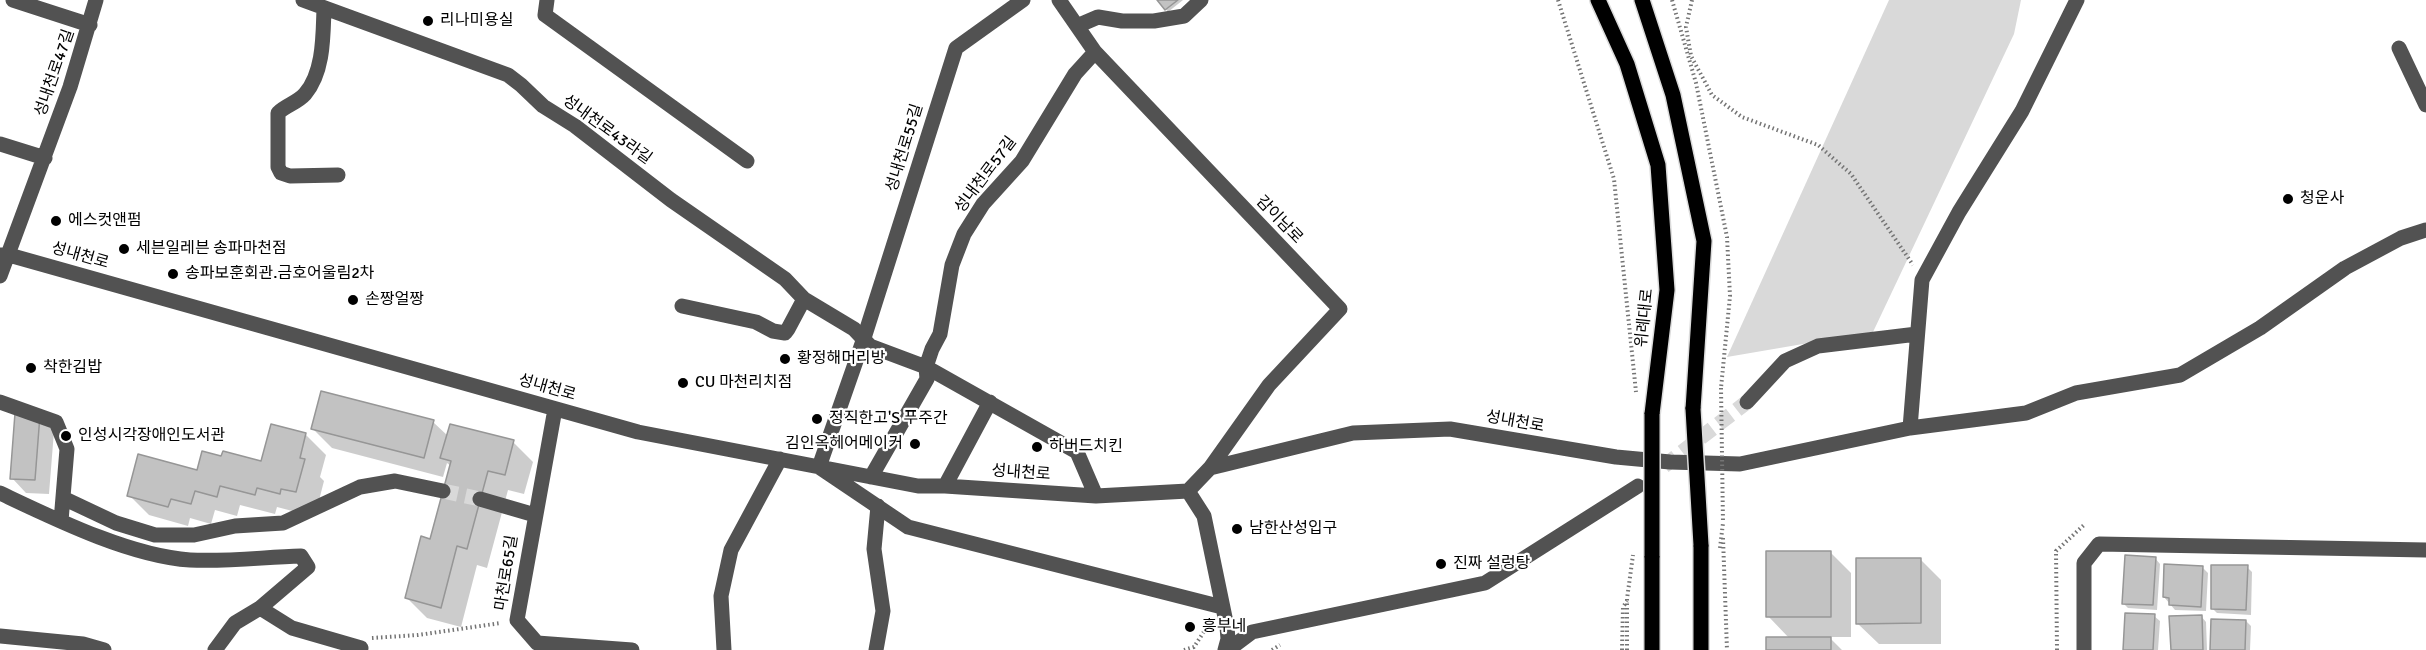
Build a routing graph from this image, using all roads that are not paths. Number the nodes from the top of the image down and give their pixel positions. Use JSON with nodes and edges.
{"nodes":[{"id":1,"x":13,"y":0,"type":"edge"},
{"id":2,"x":96,"y":0,"type":"edge"},
{"id":3,"x":303,"y":0,"type":"edge"},
{"id":4,"x":547,"y":0,"type":"edge"},
{"id":5,"x":1023,"y":0,"type":"edge"},
{"id":6,"x":1059,"y":0,"type":"edge"},
{"id":7,"x":1201,"y":0,"type":"edge"},
{"id":8,"x":1598,"y":0,"type":"edge"},
{"id":9,"x":1642,"y":0,"type":"edge"},
{"id":10,"x":2077,"y":0,"type":"edge"},
{"id":11,"x":324,"y":8,"type":"junction"},
{"id":12,"x":90,"y":25,"type":"junction"},
{"id":13,"x":1077,"y":26,"type":"junction"},
{"id":14,"x":2399,"y":48,"type":"dead end"},
{"id":15,"x":1095,"y":52,"type":"junction"},
{"id":16,"x":2426,"y":105,"type":"edge"},
{"id":17,"x":0,"y":144,"type":"edge"},
{"id":18,"x":45,"y":158,"type":"junction"},
{"id":19,"x":747,"y":161,"type":"dead end"},
{"id":20,"x":338,"y":176,"type":"dead end"},
{"id":21,"x":2426,"y":230,"type":"edge"},
{"id":22,"x":5,"y":255,"type":"edge"},
{"id":23,"x":0,"y":276,"type":"edge"},
{"id":24,"x":804,"y":299,"type":"junction"},
{"id":25,"x":682,"y":306,"type":"dead end"},
{"id":26,"x":1917,"y":334,"type":"junction"},
{"id":27,"x":864,"y":338,"type":"junction"},
{"id":28,"x":926,"y":367,"type":"junction"},
{"id":29,"x":0,"y":402,"type":"edge"},
{"id":30,"x":990,"y":402,"type":"junction"},
{"id":31,"x":1747,"y":402,"type":"tunnel mouth"},
{"id":32,"x":555,"y":408,"type":"junction"},
{"id":33,"x":1910,"y":428,"type":"junction"},
{"id":34,"x":780,"y":459,"type":"junction"},
{"id":35,"x":819,"y":467,"type":"junction"},
{"id":36,"x":1210,"y":468,"type":"junction"},
{"id":37,"x":871,"y":477,"type":"junction"},
{"id":38,"x":945,"y":486,"type":"junction"},
{"id":39,"x":1638,"y":486,"type":"dead end"},
{"id":40,"x":442,"y":490,"type":"tunnel mouth"},
{"id":41,"x":1188,"y":491,"type":"junction"},
{"id":42,"x":0,"y":494,"type":"edge"},
{"id":43,"x":1096,"y":496,"type":"junction"},
{"id":44,"x":63,"y":498,"type":"junction"},
{"id":45,"x":480,"y":499,"type":"tunnel mouth"},
{"id":46,"x":878,"y":506,"type":"junction"},
{"id":47,"x":535,"y":515,"type":"junction"},
{"id":48,"x":61,"y":521,"type":"junction"},
{"id":49,"x":2426,"y":550,"type":"edge"},
{"id":50,"x":1222,"y":607,"type":"junction"},
{"id":51,"x":260,"y":608,"type":"junction"},
{"id":52,"x":0,"y":636,"type":"edge"},
{"id":53,"x":362,"y":642,"type":"road end"},
{"id":54,"x":83,"y":647,"type":"edge"},
{"id":55,"x":104,"y":650,"type":"edge"},
{"id":56,"x":215,"y":650,"type":"edge"},
{"id":57,"x":632,"y":650,"type":"edge"},
{"id":58,"x":724,"y":650,"type":"edge"},
{"id":59,"x":876,"y":650,"type":"edge"},
{"id":60,"x":1226,"y":650,"type":"edge"},
{"id":61,"x":1652,"y":650,"type":"edge"},
{"id":62,"x":1701,"y":650,"type":"edge"},
{"id":63,"x":2084,"y":650,"type":"edge"}],
"edges":[{"from":1,"to":12,"type":"street"},
{"from":2,"to":12,"type":"street","name":"성내천로47길"},
{"from":3,"to":11,"type":"street","name":"성내천로43라길"},
{"from":4,"to":19,"type":"street"},
{"from":5,"to":27,"type":"street","name":"성내천로55길"},
{"from":6,"to":13,"type":"street","name":"감이남로"},
{"from":7,"to":13,"type":"street"},
{"from":8,"to":61,"type":"main road","name":"위례대로","bridge":true},
{"from":9,"to":62,"type":"main road","bridge":true},
{"from":10,"to":26,"type":"street"},
{"from":11,"to":20,"type":"street"},
{"from":11,"to":24,"type":"street","name":"성내천로43라길"},
{"from":12,"to":18,"type":"street","name":"성내천로47길"},
{"from":13,"to":15,"type":"street","name":"감이남로"},
{"from":14,"to":16,"type":"street"},
{"from":15,"to":28,"type":"street","name":"성내천로57길"},
{"from":15,"to":36,"type":"street","name":"감이남로"},
{"from":17,"to":18,"type":"street"},
{"from":18,"to":22,"type":"street","name":"성내천로47길"},
{"from":21,"to":33,"type":"street","name":"성내천로"},
{"from":22,"to":23,"type":"street","name":"성내천로47길"},
{"from":22,"to":32,"type":"street","name":"성내천로"},
{"from":24,"to":25,"type":"street"},
{"from":24,"to":27,"type":"street","name":"성내천로43라길"},
{"from":26,"to":31,"type":"street"},
{"from":26,"to":33,"type":"street"},
{"from":27,"to":28,"type":"street"},
{"from":27,"to":35,"type":"street","name":"성내천로55길"},
{"from":28,"to":30,"type":"street"},
{"from":28,"to":37,"type":"street","name":"성내천로57길"},
{"from":29,"to":44,"type":"street"},
{"from":30,"to":38,"type":"street"},
{"from":30,"to":43,"type":"street","name":"성내천로"},
{"from":32,"to":34,"type":"street","name":"성내천로"},
{"from":32,"to":47,"type":"street","name":"마천로65길"},
{"from":33,"to":36,"type":"street","name":"성내천로"},
{"from":34,"to":35,"type":"street","name":"성내천로"},
{"from":34,"to":58,"type":"street"},
{"from":35,"to":37,"type":"street","name":"성내천로"},
{"from":35,"to":46,"type":"street"},
{"from":36,"to":41,"type":"street"},
{"from":37,"to":38,"type":"street","name":"성내천로"},
{"from":38,"to":43,"type":"street","name":"성내천로"},
{"from":39,"to":60,"type":"street"},
{"from":40,"to":44,"type":"street"},
{"from":41,"to":43,"type":"street","name":"성내천로"},
{"from":41,"to":50,"type":"street"},
{"from":42,"to":48,"type":"street"},
{"from":44,"to":48,"type":"street"},
{"from":45,"to":47,"type":"street"},
{"from":46,"to":50,"type":"street"},
{"from":46,"to":59,"type":"street"},
{"from":47,"to":57,"type":"street","name":"마천로65길"},
{"from":48,"to":51,"type":"street"},
{"from":49,"to":63,"type":"street"},
{"from":50,"to":60,"type":"street"},
{"from":51,"to":53,"type":"street"},
{"from":51,"to":56,"type":"street"},
{"from":52,"to":54,"type":"street"},
{"from":54,"to":55,"type":"street"}]}
